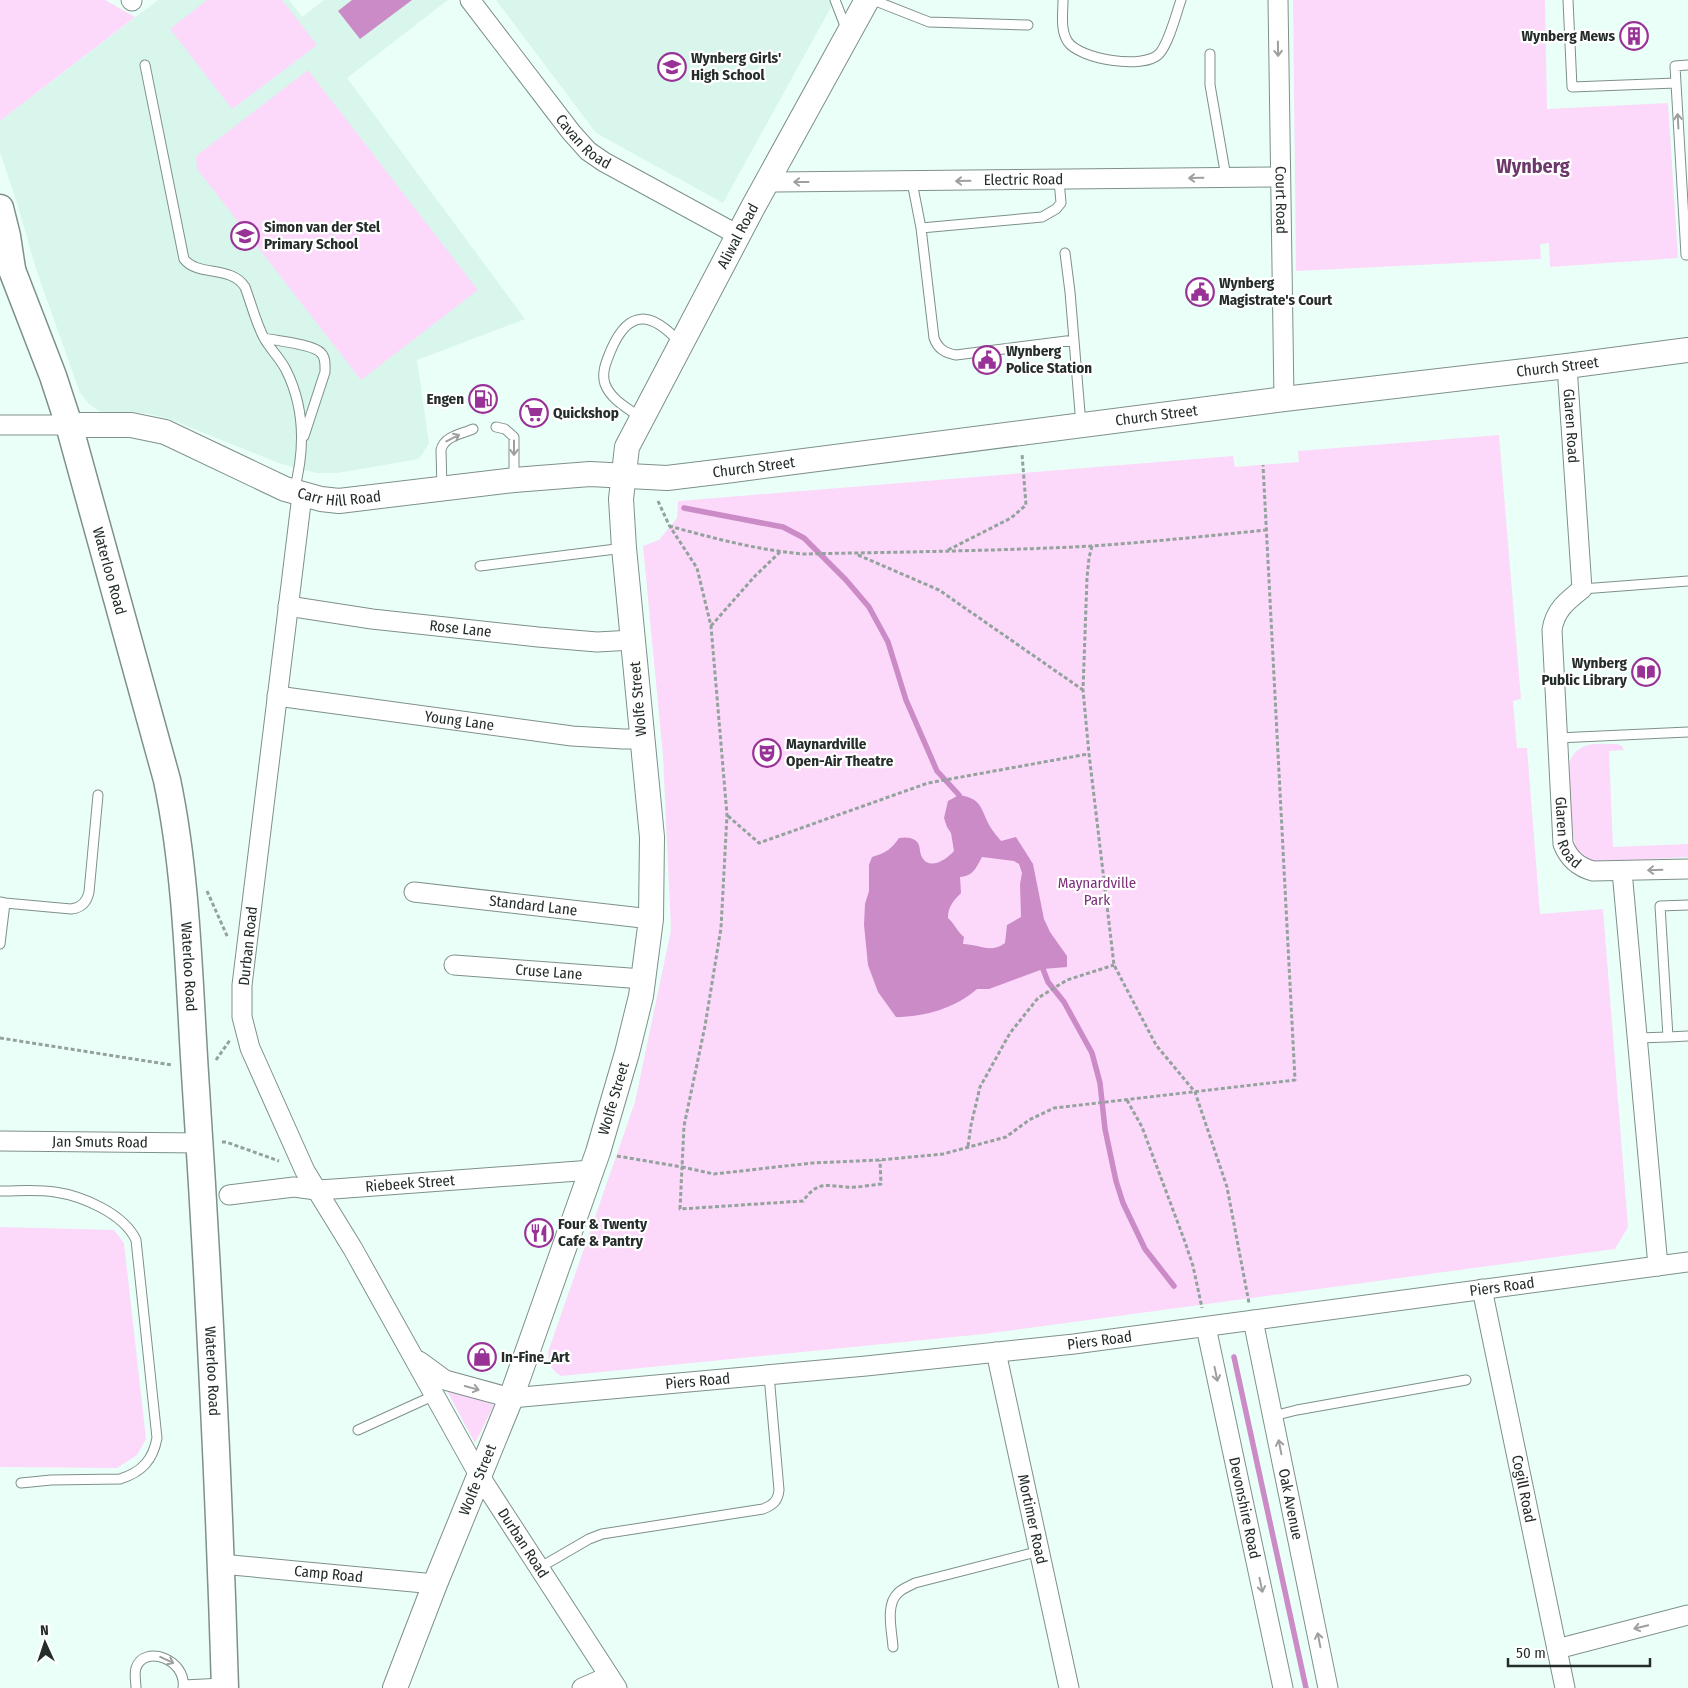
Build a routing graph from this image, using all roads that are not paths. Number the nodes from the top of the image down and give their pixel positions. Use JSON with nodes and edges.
{"nodes":[{"id":1,"x":470,"y":0,"type":"edge"},
{"id":2,"x":835,"y":0,"type":"edge"},
{"id":3,"x":867,"y":0,"type":"edge"},
{"id":4,"x":873,"y":0,"type":"edge"},
{"id":5,"x":1063,"y":0,"type":"edge"},
{"id":6,"x":1181,"y":0,"type":"edge"},
{"id":7,"x":1278,"y":0,"type":"edge"},
{"id":8,"x":1568,"y":0,"type":"edge"},
{"id":9,"x":1028,"y":25,"type":"dead end"},
{"id":10,"x":848,"y":34,"type":"junction"},
{"id":11,"x":1210,"y":54,"type":"dead end"},
{"id":12,"x":1688,"y":65,"type":"edge"},
{"id":13,"x":145,"y":66,"type":"dead end"},
{"id":14,"x":1676,"y":83,"type":"junction"},
{"id":15,"x":1226,"y":177,"type":"junction"},
{"id":16,"x":1280,"y":178,"type":"junction"},
{"id":17,"x":768,"y":179,"type":"junction"},
{"id":18,"x":1059,"y":180,"type":"junction"},
{"id":19,"x":912,"y":182,"type":"junction"},
{"id":20,"x":0,"y":208,"type":"edge"},
{"id":21,"x":921,"y":228,"type":"junction"},
{"id":22,"x":738,"y":235,"type":"junction"},
{"id":23,"x":1065,"y":253,"type":"dead end"},
{"id":24,"x":1688,"y":255,"type":"edge"},
{"id":25,"x":6,"y":260,"type":"edge"},
{"id":26,"x":264,"y":338,"type":"junction"},
{"id":27,"x":1074,"y":340,"type":"junction"},
{"id":28,"x":680,"y":343,"type":"junction"},
{"id":29,"x":1688,"y":350,"type":"edge"},
{"id":30,"x":1567,"y":366,"type":"junction"},
{"id":31,"x":1284,"y":399,"type":"junction"},
{"id":32,"x":641,"y":418,"type":"junction"},
{"id":33,"x":0,"y":425,"type":"edge"},
{"id":34,"x":69,"y":425,"type":"junction"},
{"id":35,"x":1081,"y":425,"type":"junction"},
{"id":36,"x":496,"y":427,"type":"dead end"},
{"id":37,"x":474,"y":429,"type":"dead end"},
{"id":38,"x":302,"y":441,"type":"junction"},
{"id":39,"x":624,"y":476,"type":"junction"},
{"id":40,"x":514,"y":480,"type":"junction"},
{"id":41,"x":442,"y":489,"type":"junction"},
{"id":42,"x":298,"y":494,"type":"junction"},
{"id":43,"x":624,"y":548,"type":"junction"},
{"id":44,"x":480,"y":566,"type":"dead end"},
{"id":45,"x":1688,"y":581,"type":"edge"},
{"id":46,"x":1582,"y":590,"type":"junction"},
{"id":47,"x":288,"y":606,"type":"junction"},
{"id":48,"x":633,"y":640,"type":"junction"},
{"id":49,"x":277,"y":696,"type":"junction"},
{"id":50,"x":1688,"y":732,"type":"edge"},
{"id":51,"x":1557,"y":738,"type":"junction"},
{"id":52,"x":642,"y":739,"type":"junction"},
{"id":53,"x":98,"y":795,"type":"dead end"},
{"id":54,"x":1688,"y":869,"type":"edge"},
{"id":55,"x":1622,"y":871,"type":"junction"},
{"id":56,"x":414,"y":892,"type":"dead end"},
{"id":57,"x":3,"y":903,"type":"edge"},
{"id":58,"x":1688,"y":905,"type":"edge"},
{"id":59,"x":652,"y":919,"type":"junction"},
{"id":60,"x":0,"y":944,"type":"edge"},
{"id":61,"x":454,"y":965,"type":"dead end"},
{"id":62,"x":643,"y":979,"type":"junction"},
{"id":63,"x":1688,"y":1036,"type":"edge"},
{"id":64,"x":1668,"y":1037,"type":"junction"},
{"id":65,"x":1638,"y":1038,"type":"junction"},
{"id":66,"x":0,"y":1141,"type":"edge"},
{"id":67,"x":208,"y":1142,"type":"junction"},
{"id":68,"x":592,"y":1170,"type":"junction"},
{"id":69,"x":316,"y":1190,"type":"junction"},
{"id":70,"x":0,"y":1191,"type":"edge"},
{"id":71,"x":229,"y":1195,"type":"dead end"},
{"id":72,"x":1688,"y":1262,"type":"edge"},
{"id":73,"x":1658,"y":1266,"type":"junction"},
{"id":74,"x":1482,"y":1289,"type":"junction"},
{"id":75,"x":1251,"y":1314,"type":"junction"},
{"id":76,"x":1205,"y":1320,"type":"junction"},
{"id":77,"x":996,"y":1352,"type":"junction"},
{"id":78,"x":769,"y":1375,"type":"junction"},
{"id":79,"x":1466,"y":1380,"type":"dead end"},
{"id":80,"x":440,"y":1388,"type":"junction"},
{"id":81,"x":511,"y":1398,"type":"junction"},
{"id":82,"x":1274,"y":1416,"type":"junction"},
{"id":83,"x":358,"y":1430,"type":"dead end"},
{"id":84,"x":479,"y":1476,"type":"junction"},
{"id":85,"x":21,"y":1483,"type":"dead end"},
{"id":86,"x":1040,"y":1551,"type":"junction"},
{"id":87,"x":221,"y":1564,"type":"junction"},
{"id":88,"x":540,"y":1568,"type":"junction"},
{"id":89,"x":435,"y":1584,"type":"junction"},
{"id":90,"x":1688,"y":1615,"type":"edge"},
{"id":91,"x":892,"y":1647,"type":"dead end"},
{"id":92,"x":1557,"y":1649,"type":"junction"},
{"id":93,"x":613,"y":1682,"type":"edge"},
{"id":94,"x":183,"y":1686,"type":"edge"},
{"id":95,"x":225,"y":1686,"type":"edge"},
{"id":96,"x":136,"y":1688,"type":"edge"},
{"id":97,"x":395,"y":1688,"type":"edge"},
{"id":98,"x":582,"y":1688,"type":"edge"},
{"id":99,"x":1069,"y":1688,"type":"edge"},
{"id":100,"x":1283,"y":1688,"type":"edge"},
{"id":101,"x":1328,"y":1688,"type":"edge"},
{"id":102,"x":1565,"y":1688,"type":"edge"}],
"edges":[{"from":1,"to":22,"type":"street","name":"Cavan Road"},
{"from":2,"to":10,"type":"lane"},
{"from":3,"to":10,"type":"street","name":"Aliwal Road"},
{"from":4,"to":9,"type":"lane"},
{"from":5,"to":6,"type":"lane"},
{"from":7,"to":16,"type":"street","name":"Court Road","one_way":true},
{"from":8,"to":14,"type":"lane"},
{"from":10,"to":17,"type":"street","name":"Aliwal Road"},
{"from":11,"to":15,"type":"lane"},
{"from":12,"to":14,"type":"lane"},
{"from":13,"to":26,"type":"lane"},
{"from":24,"to":14,"type":"lane","one_way":true},
{"from":15,"to":16,"type":"street","name":"Electric Road"},
{"from":15,"to":18,"type":"street","name":"Electric Road","one_way":true},
{"from":16,"to":31,"type":"street","name":"Court Road"},
{"from":19,"to":17,"type":"street","name":"Electric Road","one_way":true},
{"from":17,"to":22,"type":"street","name":"Aliwal Road"},
{"from":18,"to":19,"type":"street","name":"Electric Road","one_way":true},
{"from":18,"to":21,"type":"lane"},
{"from":19,"to":21,"type":"lane"},
{"from":20,"to":25,"type":"main road","name":"Waterloo Road"},
{"from":21,"to":27,"type":"lane"},
{"from":22,"to":28,"type":"street","name":"Aliwal Road"},
{"from":23,"to":27,"type":"lane"},
{"from":25,"to":34,"type":"main road","name":"Waterloo Road"},
{"from":26,"to":38,"type":"lane"},
{"from":26,"to":38,"type":"lane"},
{"from":27,"to":35,"type":"lane"},
{"from":28,"to":32,"type":"street","name":"Aliwal Road"},
{"from":28,"to":32,"type":"lane"},
{"from":29,"to":30,"type":"street","name":"Church Street"},
{"from":30,"to":31,"type":"street","name":"Church Street"},
{"from":30,"to":46,"type":"street","name":"Glaren Road"},
{"from":31,"to":35,"type":"street","name":"Church Street"},
{"from":32,"to":39,"type":"street","name":"Aliwal Road"},
{"from":33,"to":34,"type":"street"},
{"from":34,"to":42,"type":"street","name":"Carr Hill Road"},
{"from":34,"to":67,"type":"main road","name":"Waterloo Road"},
{"from":35,"to":39,"type":"street","name":"Church Street"},
{"from":36,"to":40,"type":"lane","one_way":true},
{"from":41,"to":37,"type":"lane","one_way":true},
{"from":38,"to":42,"type":"lane"},
{"from":39,"to":40,"type":"street","name":"Carr Hill Road"},
{"from":39,"to":43,"type":"street","name":"Wolfe Street"},
{"from":40,"to":41,"type":"street","name":"Carr Hill Road"},
{"from":41,"to":42,"type":"street","name":"Carr Hill Road"},
{"from":42,"to":47,"type":"street","name":"Durban Road"},
{"from":43,"to":44,"type":"lane"},
{"from":43,"to":48,"type":"street","name":"Wolfe Street"},
{"from":45,"to":46,"type":"lane"},
{"from":46,"to":51,"type":"street","name":"Glaren Road"},
{"from":47,"to":48,"type":"street","name":"Rose Lane"},
{"from":47,"to":49,"type":"street","name":"Durban Road"},
{"from":48,"to":52,"type":"street","name":"Wolfe Street"},
{"from":49,"to":52,"type":"street","name":"Young Lane"},
{"from":49,"to":69,"type":"street","name":"Durban Road"},
{"from":50,"to":51,"type":"lane"},
{"from":51,"to":55,"type":"street","name":"Glaren Road"},
{"from":52,"to":59,"type":"street","name":"Wolfe Street"},
{"from":53,"to":57,"type":"lane"},
{"from":54,"to":55,"type":"street","name":"Glaren Road","one_way":true},
{"from":55,"to":65,"type":"street"},
{"from":56,"to":59,"type":"street","name":"Standard Lane"},
{"from":57,"to":60,"type":"lane"},
{"from":58,"to":64,"type":"lane"},
{"from":59,"to":62,"type":"street","name":"Wolfe Street"},
{"from":61,"to":62,"type":"street","name":"Cruse Lane"},
{"from":62,"to":68,"type":"street","name":"Wolfe Street"},
{"from":63,"to":64,"type":"lane"},
{"from":64,"to":65,"type":"lane"},
{"from":65,"to":73,"type":"street"},
{"from":66,"to":67,"type":"street","name":"Jan Smuts Road"},
{"from":67,"to":87,"type":"main road","name":"Waterloo Road"},
{"from":68,"to":69,"type":"street","name":"Riebeek Street"},
{"from":68,"to":81,"type":"street","name":"Wolfe Street"},
{"from":69,"to":71,"type":"street","name":"Riebeek Street"},
{"from":69,"to":80,"type":"street","name":"Durban Road"},
{"from":70,"to":85,"type":"lane"},
{"from":72,"to":73,"type":"street","name":"Piers Road"},
{"from":73,"to":74,"type":"street","name":"Piers Road"},
{"from":74,"to":75,"type":"street","name":"Piers Road"},
{"from":74,"to":92,"type":"street","name":"Cogill Road"},
{"from":75,"to":76,"type":"street","name":"Piers Road"},
{"from":75,"to":82,"type":"street","name":"Oak Avenue"},
{"from":76,"to":77,"type":"street","name":"Piers Road"},
{"from":76,"to":100,"type":"street","name":"Devonshire Road","one_way":true},
{"from":77,"to":78,"type":"street","name":"Piers Road"},
{"from":77,"to":86,"type":"street","name":"Mortimer Road"},
{"from":78,"to":81,"type":"street","name":"Piers Road"},
{"from":78,"to":88,"type":"lane"},
{"from":79,"to":82,"type":"lane"},
{"from":80,"to":81,"type":"street","name":"Durban Road","one_way":true},
{"from":80,"to":83,"type":"lane"},
{"from":80,"to":84,"type":"street","name":"Durban Road"},
{"from":81,"to":84,"type":"street","name":"Wolfe Street"},
{"from":101,"to":82,"type":"street","name":"Oak Avenue","one_way":true},
{"from":84,"to":88,"type":"street","name":"Durban Road"},
{"from":84,"to":89,"type":"street","name":"Wolfe Street"},
{"from":86,"to":91,"type":"lane"},
{"from":86,"to":99,"type":"street","name":"Mortimer Road"},
{"from":87,"to":89,"type":"street","name":"Camp Road"},
{"from":87,"to":95,"type":"main road","name":"Waterloo Road"},
{"from":88,"to":93,"type":"street","name":"Durban Road"},
{"from":89,"to":97,"type":"street","name":"Wolfe Street"},
{"from":90,"to":92,"type":"street","one_way":true},
{"from":92,"to":102,"type":"street","name":"Cogill Road"},
{"from":93,"to":98,"type":"street"},
{"from":94,"to":95,"type":"lane"},
{"from":96,"to":94,"type":"lane","one_way":true}]}
